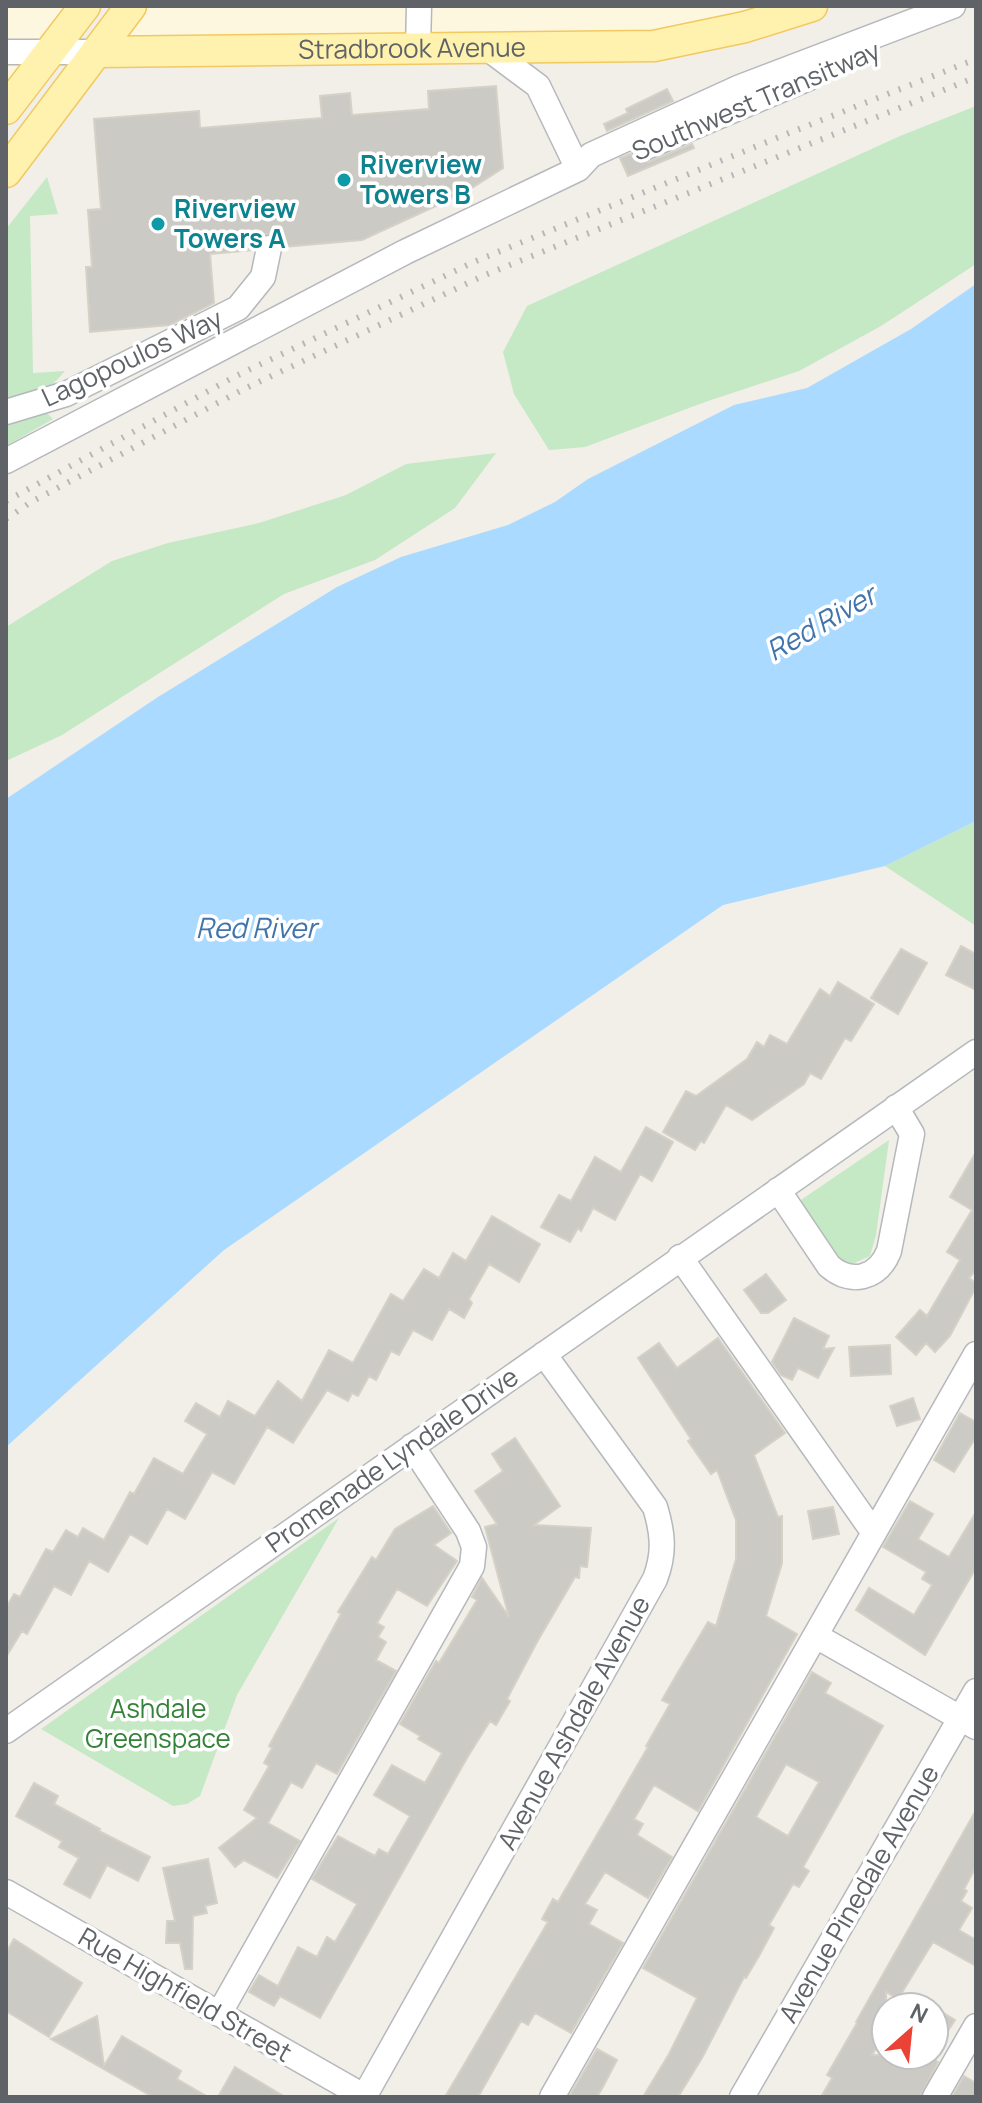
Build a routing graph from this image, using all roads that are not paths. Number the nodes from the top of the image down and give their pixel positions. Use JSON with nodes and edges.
{"nodes":[{"id":1,"x":85,"y":6,"type":"edge"},
{"id":2,"x":131,"y":6,"type":"edge"},
{"id":3,"x":419,"y":6,"type":"edge"},
{"id":4,"x":812,"y":6,"type":"edge"},
{"id":5,"x":953,"y":6,"type":"edge"},
{"id":6,"x":926,"y":11,"type":"edge"},
{"id":7,"x":487,"y":48,"type":"junction"},
{"id":8,"x":418,"y":49,"type":"junction"},
{"id":9,"x":50,"y":50,"type":"junction"},
{"id":10,"x":6,"y":52,"type":"edge"},
{"id":11,"x":96,"y":52,"type":"junction"},
{"id":12,"x":6,"y":109,"type":"edge"},
{"id":13,"x":578,"y":169,"type":"junction"},
{"id":14,"x":6,"y":172,"type":"edge"},
{"id":15,"x":269,"y":248,"type":"dead end"},
{"id":16,"x":184,"y":321,"type":"dead end"},
{"id":17,"x":164,"y":345,"type":"junction"},
{"id":18,"x":6,"y":412,"type":"edge"},
{"id":19,"x":6,"y":461,"type":"edge"},
{"id":20,"x":976,"y":1052,"type":"edge"},
{"id":21,"x":896,"y":1107,"type":"junction"},
{"id":22,"x":778,"y":1190,"type":"junction"},
{"id":23,"x":680,"y":1257,"type":"junction"},
{"id":24,"x":544,"y":1354,"type":"junction"},
{"id":25,"x":976,"y":1354,"type":"edge"},
{"id":26,"x":412,"y":1446,"type":"junction"},
{"id":27,"x":874,"y":1533,"type":"junction"},
{"id":28,"x":816,"y":1636,"type":"junction"},
{"id":29,"x":976,"y":1691,"type":"edge"},
{"id":30,"x":968,"y":1722,"type":"edge"},
{"id":31,"x":6,"y":1731,"type":"edge"},
{"id":32,"x":6,"y":1892,"type":"edge"},
{"id":33,"x":219,"y":2014,"type":"junction"},
{"id":34,"x":976,"y":2026,"type":"edge"},
{"id":35,"x":364,"y":2097,"type":"edge"},
{"id":36,"x":552,"y":2097,"type":"edge"},
{"id":37,"x":742,"y":2097,"type":"edge"},
{"id":38,"x":935,"y":2097,"type":"edge"}],
"edges":[{"from":1,"to":9,"type":"main road"},
{"from":2,"to":11,"type":"main road"},
{"from":3,"to":8,"type":"street"},
{"from":4,"to":7,"type":"main road","name":"Stradbrook Avenue"},
{"from":5,"to":6,"type":"street","name":"Southwest Transitway"},
{"from":6,"to":13,"type":"street","name":"Southwest Transitway"},
{"from":7,"to":8,"type":"main road","name":"Stradbrook Avenue"},
{"from":7,"to":13,"type":"street"},
{"from":8,"to":11,"type":"main road","name":"Stradbrook Avenue"},
{"from":9,"to":10,"type":"street","name":"Stradbrook Avenue"},
{"from":9,"to":11,"type":"street","name":"Stradbrook Avenue"},
{"from":9,"to":12,"type":"main road"},
{"from":11,"to":14,"type":"main road"},
{"from":13,"to":19,"type":"street","name":"Southwest Transitway"},
{"from":15,"to":17,"type":"street","name":"Lagopoulos Way"},
{"from":16,"to":17,"type":"street"},
{"from":17,"to":18,"type":"street","name":"Lagopoulos Way"},
{"from":20,"to":21,"type":"street","name":"Promenade Lyndale Drive"},
{"from":21,"to":22,"type":"street","name":"Promenade Lyndale Drive"},
{"from":21,"to":22,"type":"street"},
{"from":22,"to":23,"type":"street","name":"Promenade Lyndale Drive"},
{"from":23,"to":24,"type":"street","name":"Promenade Lyndale Drive"},
{"from":23,"to":27,"type":"street"},
{"from":24,"to":26,"type":"street","name":"Promenade Lyndale Drive"},
{"from":24,"to":35,"type":"street","name":"Avenue Ashdale Avenue"},
{"from":25,"to":27,"type":"street"},
{"from":26,"to":31,"type":"street","name":"Promenade Lyndale Drive"},
{"from":26,"to":33,"type":"street"},
{"from":27,"to":28,"type":"street"},
{"from":28,"to":30,"type":"street"},
{"from":28,"to":36,"type":"street"},
{"from":29,"to":30,"type":"street","name":"Avenue Pinedale Avenue"},
{"from":30,"to":37,"type":"street","name":"Avenue Pinedale Avenue"},
{"from":32,"to":33,"type":"street","name":"Rue Highfield Street"},
{"from":33,"to":35,"type":"street","name":"Rue Highfield Street"},
{"from":34,"to":38,"type":"street"}]}
